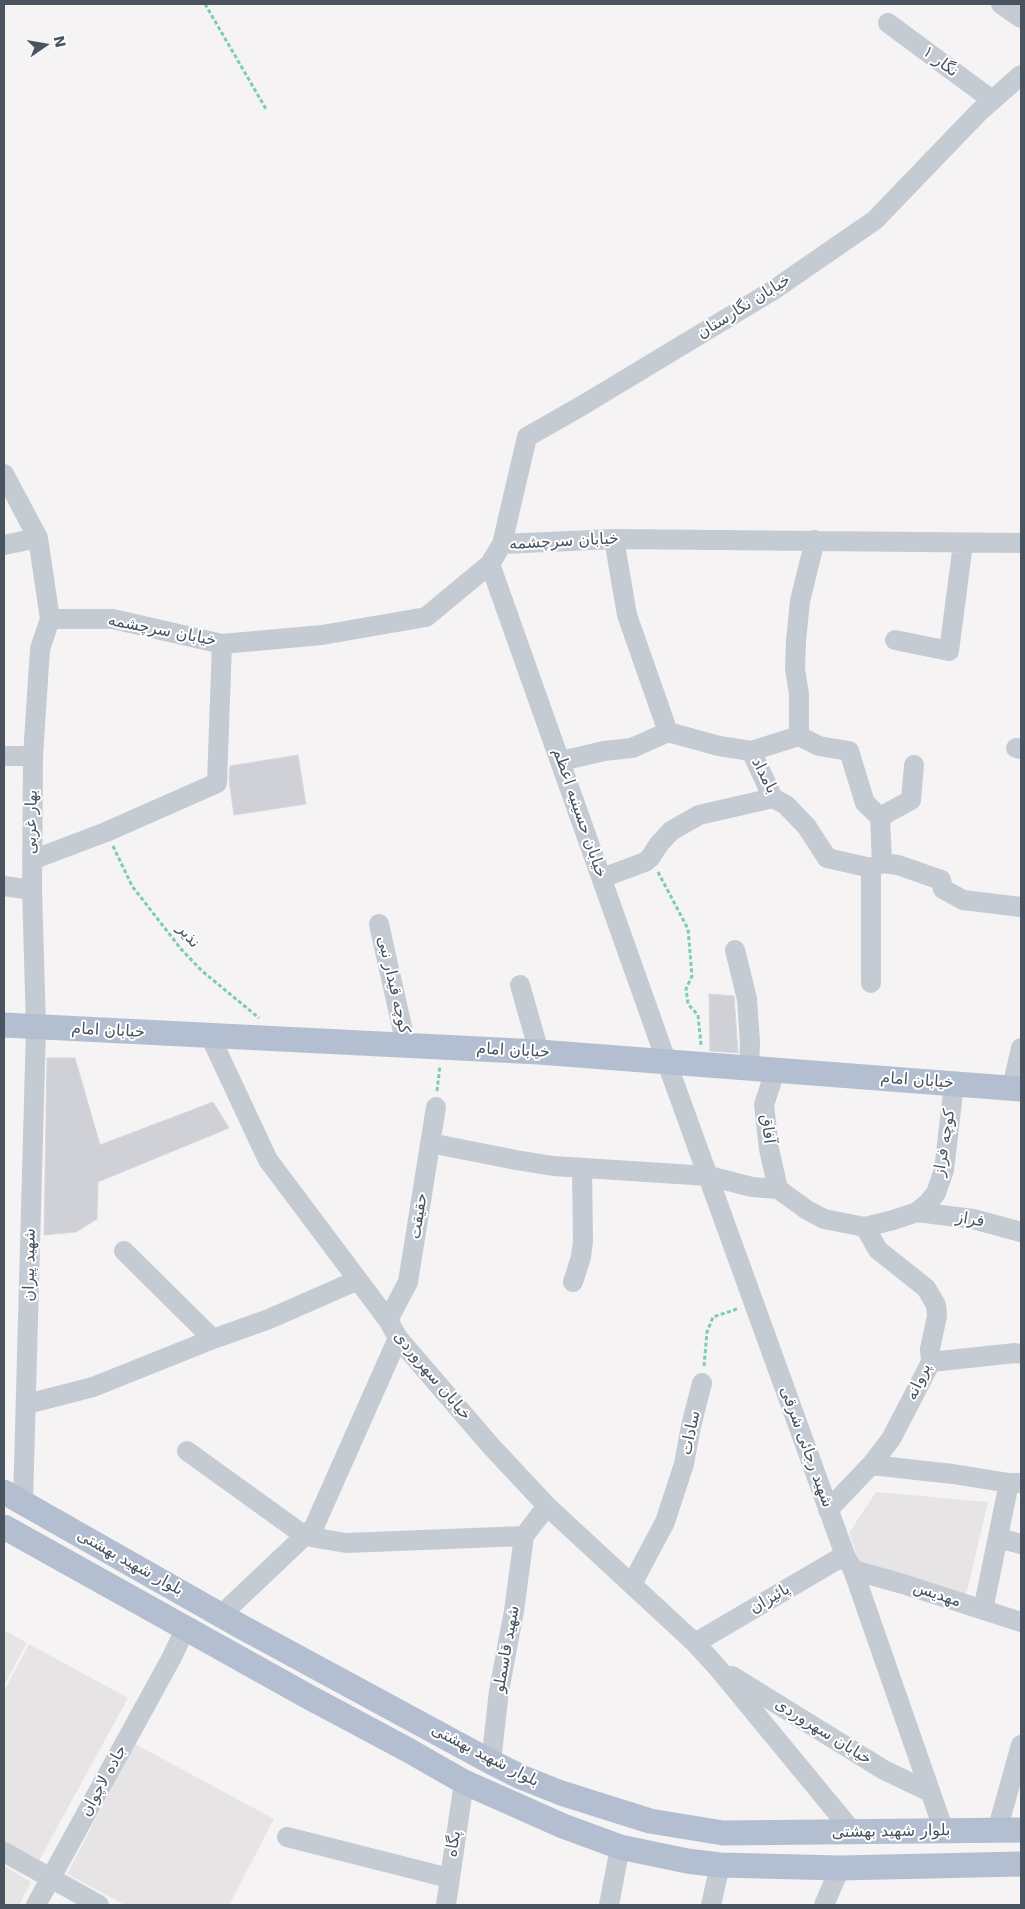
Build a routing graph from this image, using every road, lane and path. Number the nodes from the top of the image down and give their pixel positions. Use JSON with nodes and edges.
{"nodes":[{"id":1,"x":205,"y":4,"type":"edge"},
{"id":2,"x":1001,"y":4,"type":"edge"},
{"id":3,"x":1021,"y":18,"type":"edge"},
{"id":4,"x":888,"y":23,"type":"dead end"},
{"id":5,"x":1021,"y":75,"type":"edge"},
{"id":6,"x":992,"y":100,"type":"junction"},
{"id":7,"x":266,"y":109,"type":"dead end"},
{"id":8,"x":4,"y":474,"type":"edge"},
{"id":9,"x":38,"y":538,"type":"junction"},
{"id":10,"x":614,"y":539,"type":"junction"},
{"id":11,"x":815,"y":540,"type":"junction"},
{"id":12,"x":1021,"y":543,"type":"edge"},
{"id":13,"x":502,"y":544,"type":"junction"},
{"id":14,"x":963,"y":544,"type":"junction"},
{"id":15,"x":4,"y":545,"type":"edge"},
{"id":16,"x":490,"y":564,"type":"junction"},
{"id":17,"x":50,"y":619,"type":"junction"},
{"id":18,"x":895,"y":640,"type":"dead end"},
{"id":19,"x":222,"y":644,"type":"junction"},
{"id":20,"x":668,"y":732,"type":"junction"},
{"id":21,"x":799,"y":736,"type":"junction"},
{"id":22,"x":751,"y":751,"type":"junction"},
{"id":23,"x":4,"y":756,"type":"edge"},
{"id":24,"x":33,"y":756,"type":"junction"},
{"id":25,"x":561,"y":761,"type":"junction"},
{"id":26,"x":914,"y":765,"type":"dead end"},
{"id":27,"x":773,"y":798,"type":"junction"},
{"id":28,"x":880,"y":817,"type":"junction"},
{"id":29,"x":106,"y":832,"type":"junction"},
{"id":30,"x":650,"y":858,"type":"junction"},
{"id":31,"x":32,"y":860,"type":"junction"},
{"id":32,"x":876,"y":865,"type":"junction"},
{"id":33,"x":602,"y":878,"type":"junction"},
{"id":34,"x":4,"y":886,"type":"edge"},
{"id":35,"x":32,"y":890,"type":"junction"},
{"id":36,"x":1021,"y":907,"type":"edge"},
{"id":37,"x":379,"y":924,"type":"dead end"},
{"id":38,"x":735,"y":950,"type":"dead end"},
{"id":39,"x":871,"y":983,"type":"dead end"},
{"id":40,"x":520,"y":985,"type":"dead end"},
{"id":41,"x":4,"y":1026,"type":"edge"},
{"id":42,"x":36,"y":1027,"type":"junction"},
{"id":43,"x":210,"y":1036,"type":"junction"},
{"id":44,"x":272,"y":1039,"type":"junction"},
{"id":45,"x":406,"y":1045,"type":"junction"},
{"id":46,"x":442,"y":1047,"type":"junction"},
{"id":47,"x":1021,"y":1048,"type":"edge"},
{"id":48,"x":539,"y":1052,"type":"junction"},
{"id":49,"x":667,"y":1063,"type":"junction"},
{"id":50,"x":701,"y":1066,"type":"junction"},
{"id":51,"x":749,"y":1069,"type":"junction"},
{"id":52,"x":775,"y":1071,"type":"junction"},
{"id":53,"x":954,"y":1084,"type":"junction"},
{"id":54,"x":1017,"y":1088,"type":"edge"},
{"id":55,"x":436,"y":1107,"type":"joint"},
{"id":56,"x":430,"y":1143,"type":"junction"},
{"id":57,"x":582,"y":1168,"type":"junction"},
{"id":58,"x":709,"y":1176,"type":"junction"},
{"id":59,"x":778,"y":1189,"type":"junction"},
{"id":60,"x":917,"y":1212,"type":"junction"},
{"id":61,"x":865,"y":1226,"type":"junction"},
{"id":62,"x":1021,"y":1232,"type":"edge"},
{"id":63,"x":124,"y":1251,"type":"dead end"},
{"id":64,"x":358,"y":1280,"type":"junction"},
{"id":65,"x":573,"y":1282,"type":"dead end"},
{"id":66,"x":755,"y":1304,"type":"junction"},
{"id":67,"x":388,"y":1320,"type":"junction"},
{"id":68,"x":398,"y":1338,"type":"junction"},
{"id":69,"x":213,"y":1339,"type":"junction"},
{"id":70,"x":1021,"y":1354,"type":"edge"},
{"id":71,"x":931,"y":1362,"type":"junction"},
{"id":72,"x":702,"y":1383,"type":"joint"},
{"id":73,"x":27,"y":1404,"type":"junction"},
{"id":74,"x":187,"y":1450,"type":"dead end"},
{"id":75,"x":871,"y":1465,"type":"junction"},
{"id":76,"x":1015,"y":1483,"type":"edge"},
{"id":77,"x":13,"y":1497,"type":"edge"},
{"id":78,"x":547,"y":1506,"type":"junction"},
{"id":79,"x":828,"y":1510,"type":"junction"},
{"id":80,"x":4,"y":1527,"type":"edge"},
{"id":81,"x":306,"y":1536,"type":"junction"},
{"id":82,"x":524,"y":1536,"type":"junction"},
{"id":83,"x":998,"y":1538,"type":"junction"},
{"id":84,"x":1021,"y":1544,"type":"edge"},
{"id":85,"x":849,"y":1563,"type":"junction"},
{"id":86,"x":632,"y":1584,"type":"junction"},
{"id":87,"x":182,"y":1592,"type":"junction"},
{"id":88,"x":983,"y":1610,"type":"junction"},
{"id":89,"x":221,"y":1615,"type":"junction"},
{"id":90,"x":1021,"y":1622,"type":"edge"},
{"id":91,"x":176,"y":1624,"type":"junction"},
{"id":92,"x":696,"y":1643,"type":"junction"},
{"id":93,"x":717,"y":1667,"type":"junction"},
{"id":94,"x":1021,"y":1745,"type":"edge"},
{"id":95,"x":491,"y":1762,"type":"junction"},
{"id":96,"x":464,"y":1782,"type":"junction"},
{"id":97,"x":930,"y":1792,"type":"junction"},
{"id":98,"x":947,"y":1831,"type":"junction"},
{"id":99,"x":1009,"y":1831,"type":"edge"},
{"id":100,"x":853,"y":1832,"type":"junction"},
{"id":101,"x":287,"y":1837,"type":"dead end"},
{"id":102,"x":620,"y":1847,"type":"junction"},
{"id":103,"x":4,"y":1852,"type":"edge"},
{"id":104,"x":1021,"y":1864,"type":"edge"},
{"id":105,"x":720,"y":1865,"type":"junction"},
{"id":106,"x":950,"y":1865,"type":"junction"},
{"id":107,"x":840,"y":1868,"type":"junction"},
{"id":108,"x":50,"y":1878,"type":"junction"},
{"id":109,"x":449,"y":1878,"type":"junction"},
{"id":110,"x":36,"y":1905,"type":"edge"},
{"id":111,"x":99,"y":1905,"type":"edge"},
{"id":112,"x":446,"y":1905,"type":"edge"},
{"id":113,"x":609,"y":1905,"type":"edge"},
{"id":114,"x":711,"y":1905,"type":"edge"},
{"id":115,"x":824,"y":1905,"type":"edge"}],
"edges":[{"from":1,"to":7,"type":"path"},
{"from":2,"to":3,"type":"street"},
{"from":4,"to":6,"type":"street","name":"نگار ۱"},
{"from":5,"to":6,"type":"street","name":"خیابان نگارستان"},
{"from":6,"to":13,"type":"street","name":"خیابان نگارستان"},
{"from":8,"to":9,"type":"street"},
{"from":9,"to":15,"type":"street"},
{"from":9,"to":17,"type":"street"},
{"from":10,"to":11,"type":"street","name":"خیابان سرچشمه"},
{"from":10,"to":13,"type":"street","name":"خیابان سرچشمه"},
{"from":10,"to":20,"type":"street"},
{"from":11,"to":14,"type":"street","name":"خیابان سرچشمه"},
{"from":11,"to":21,"type":"street"},
{"from":12,"to":14,"type":"street","name":"خیابان سرچشمه"},
{"from":13,"to":16,"type":"street","name":"خیابان سرچشمه"},
{"from":14,"to":18,"type":"street"},
{"from":16,"to":19,"type":"street","name":"خیابان سرچشمه"},
{"from":16,"to":25,"type":"street","name":"خیابان حسینیه اعظم"},
{"from":17,"to":19,"type":"street","name":"خیابان سرچشمه"},
{"from":17,"to":24,"type":"street","name":"بهار غربی"},
{"from":19,"to":29,"type":"street"},
{"from":20,"to":22,"type":"street","name":"بامداد"},
{"from":20,"to":25,"type":"street"},
{"from":21,"to":22,"type":"street"},
{"from":21,"to":28,"type":"street"},
{"from":22,"to":27,"type":"street","name":"بامداد"},
{"from":23,"to":24,"type":"street"},
{"from":24,"to":31,"type":"street","name":"بهار غربی"},
{"from":25,"to":33,"type":"street","name":"خیابان حسینیه اعظم"},
{"from":26,"to":28,"type":"street"},
{"from":27,"to":30,"type":"street"},
{"from":27,"to":32,"type":"street","name":"بامداد"},
{"from":28,"to":32,"type":"street"},
{"from":29,"to":31,"type":"street"},
{"from":29,"to":44,"type":"path","name":"نذیر"},
{"from":30,"to":33,"type":"street"},
{"from":30,"to":50,"type":"path"},
{"from":31,"to":35,"type":"street","name":"بهار غربی"},
{"from":32,"to":36,"type":"street","name":"بامداد"},
{"from":32,"to":39,"type":"street"},
{"from":33,"to":49,"type":"street","name":"خیابان حسینیه اعظم"},
{"from":34,"to":35,"type":"street"},
{"from":35,"to":42,"type":"street","name":"بهار غربی"},
{"from":37,"to":45,"type":"street","name":"کوچه قیدار نبی"},
{"from":38,"to":51,"type":"street"},
{"from":40,"to":48,"type":"street"},
{"from":41,"to":42,"type":"main road","name":"خیابان امام"},
{"from":42,"to":43,"type":"main road","name":"خیابان امام"},
{"from":42,"to":73,"type":"street","name":"شهید پیران"},
{"from":43,"to":44,"type":"main road","name":"خیابان امام"},
{"from":43,"to":64,"type":"street","name":"خیابان سهروردی"},
{"from":44,"to":45,"type":"main road","name":"خیابان امام"},
{"from":45,"to":46,"type":"main road","name":"خیابان امام"},
{"from":46,"to":48,"type":"main road","name":"خیابان امام"},
{"from":46,"to":55,"type":"path"},
{"from":47,"to":54,"type":"street"},
{"from":48,"to":49,"type":"main road","name":"خیابان امام"},
{"from":49,"to":50,"type":"main road","name":"خیابان امام"},
{"from":49,"to":58,"type":"street","name":"شهید رجائی شرقی"},
{"from":50,"to":51,"type":"main road","name":"خیابان امام"},
{"from":51,"to":52,"type":"main road","name":"خیابان امام"},
{"from":52,"to":53,"type":"main road","name":"خیابان امام"},
{"from":52,"to":59,"type":"street","name":"آفاق"},
{"from":53,"to":54,"type":"main road","name":"خیابان امام"},
{"from":53,"to":60,"type":"street","name":"کوچه فراز"},
{"from":55,"to":56,"type":"street","name":"حقیقت"},
{"from":56,"to":57,"type":"street"},
{"from":56,"to":67,"type":"street","name":"حقیقت"},
{"from":57,"to":58,"type":"street"},
{"from":57,"to":65,"type":"street"},
{"from":58,"to":59,"type":"street"},
{"from":58,"to":66,"type":"street","name":"شهید رجائی شرقی"},
{"from":59,"to":61,"type":"street","name":"کوچه فراز"},
{"from":60,"to":61,"type":"street","name":"کوچه فراز"},
{"from":60,"to":62,"type":"street","name":"فراز"},
{"from":61,"to":71,"type":"street","name":"پروانه"},
{"from":63,"to":69,"type":"street"},
{"from":64,"to":67,"type":"street","name":"خیابان سهروردی"},
{"from":64,"to":69,"type":"street"},
{"from":66,"to":72,"type":"path"},
{"from":66,"to":79,"type":"street","name":"شهید رجائی شرقی"},
{"from":67,"to":68,"type":"street","name":"خیابان سهروردی"},
{"from":68,"to":78,"type":"street","name":"خیابان سهروردی"},
{"from":68,"to":81,"type":"street"},
{"from":69,"to":73,"type":"street"},
{"from":70,"to":71,"type":"street"},
{"from":71,"to":75,"type":"street","name":"پروانه"},
{"from":72,"to":86,"type":"street","name":"سادات"},
{"from":73,"to":77,"type":"street","name":"شهید پیران"},
{"from":74,"to":81,"type":"street"},
{"from":75,"to":76,"type":"street"},
{"from":75,"to":79,"type":"street","name":"پروانه"},
{"from":76,"to":83,"type":"street"},
{"from":77,"to":87,"type":"main road","name":"بلوار شهید بهشتی"},
{"from":78,"to":82,"type":"street"},
{"from":78,"to":86,"type":"street","name":"خیابان سهروردی"},
{"from":79,"to":85,"type":"street","name":"شهید رجائی شرقی"},
{"from":80,"to":91,"type":"main road","name":"بلوار شهید بهشتی"},
{"from":81,"to":82,"type":"street"},
{"from":81,"to":89,"type":"street"},
{"from":82,"to":95,"type":"street","name":"شهید قاسملو"},
{"from":83,"to":84,"type":"street"},
{"from":83,"to":88,"type":"street"},
{"from":85,"to":88,"type":"street","name":"مهدیس"},
{"from":85,"to":92,"type":"street","name":"پائیزان"},
{"from":85,"to":97,"type":"street","name":"شهید رجائی شرقی"},
{"from":86,"to":92,"type":"street","name":"خیابان سهروردی"},
{"from":87,"to":89,"type":"main road","name":"بلوار شهید بهشتی"},
{"from":87,"to":91,"type":"main road"},
{"from":88,"to":90,"type":"street","name":"مهدیس"},
{"from":89,"to":95,"type":"main road","name":"بلوار شهید بهشتی"},
{"from":91,"to":96,"type":"main road","name":"بلوار شهید بهشتی"},
{"from":91,"to":108,"type":"street","name":"جاده لاچوان"},
{"from":92,"to":93,"type":"street","name":"خیابان سهروردی"},
{"from":93,"to":97,"type":"street","name":"خیابان سهروردی"},
{"from":93,"to":100,"type":"street","name":"خیابان سهروردی"},
{"from":94,"to":99,"type":"street"},
{"from":95,"to":100,"type":"main road","name":"بلوار شهید بهشتی"},
{"from":96,"to":102,"type":"main road","name":"بلوار شهید بهشتی"},
{"from":96,"to":109,"type":"street","name":"پگاه"},
{"from":97,"to":98,"type":"street","name":"شهید رجائی شرقی"},
{"from":98,"to":99,"type":"main road","name":"بلوار شهید بهشتی"},
{"from":98,"to":100,"type":"main road","name":"بلوار شهید بهشتی"},
{"from":98,"to":106,"type":"main road"},
{"from":101,"to":109,"type":"street"},
{"from":102,"to":105,"type":"main road","name":"بلوار شهید بهشتی"},
{"from":102,"to":113,"type":"street"},
{"from":103,"to":108,"type":"street"},
{"from":104,"to":106,"type":"main road","name":"بلوار شهید بهشتی"},
{"from":105,"to":107,"type":"main road","name":"بلوار شهید بهشتی"},
{"from":105,"to":114,"type":"street"},
{"from":106,"to":107,"type":"main road","name":"بلوار شهید بهشتی"},
{"from":107,"to":115,"type":"street"},
{"from":108,"to":110,"type":"street","name":"جاده لاچوان"},
{"from":108,"to":111,"type":"street"},
{"from":109,"to":112,"type":"street","name":"پگاه"}]}
